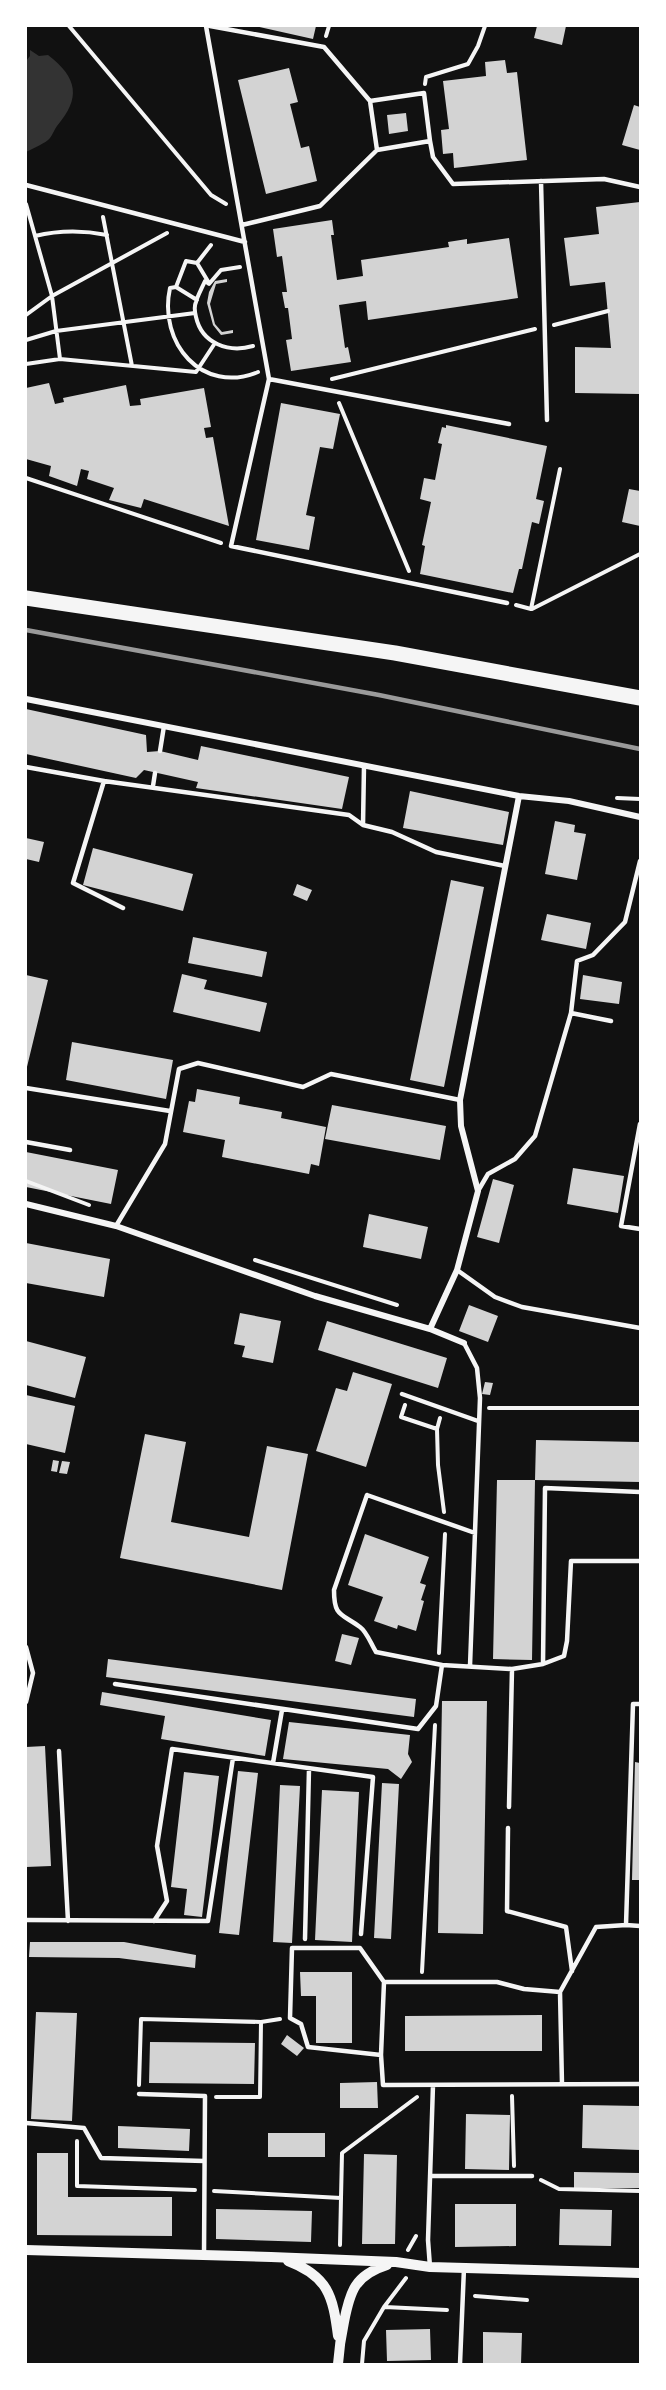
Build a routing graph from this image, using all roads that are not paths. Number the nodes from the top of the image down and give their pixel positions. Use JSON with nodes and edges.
{"nodes":[{"id":1,"x":208,"y":26,"type":"edge"},
{"id":2,"x":370,"y":101,"type":"junction"},
{"id":3,"x":430,"y":141,"type":"junction"},
{"id":4,"x":377,"y":150,"type":"junction"},
{"id":5,"x":541,"y":182,"type":"junction"},
{"id":6,"x":26,"y":185,"type":"edge"},
{"id":7,"x":640,"y":187,"type":"edge"},
{"id":8,"x":242,"y":225,"type":"junction"},
{"id":9,"x":245,"y":242,"type":"junction"},
{"id":10,"x":269,"y":379,"type":"junction"},
{"id":11,"x":547,"y":420,"type":"dead end"},
{"id":12,"x":509,"y":424,"type":"dead end"},
{"id":13,"x":26,"y":598,"type":"edge"},
{"id":14,"x":507,"y":603,"type":"road end"},
{"id":15,"x":26,"y":699,"type":"edge"},
{"id":16,"x":640,"y":699,"type":"edge"},
{"id":17,"x":164,"y":726,"type":"junction"},
{"id":18,"x":160,"y":751,"type":"dead end"},
{"id":19,"x":364,"y":766,"type":"junction"},
{"id":20,"x":26,"y":767,"type":"edge"},
{"id":21,"x":155,"y":773,"type":"dead end"},
{"id":22,"x":104,"y":781,"type":"junction"},
{"id":23,"x":153,"y":786,"type":"junction"},
{"id":24,"x":519,"y":796,"type":"junction"},
{"id":25,"x":640,"y":817,"type":"edge"},
{"id":26,"x":363,"y":825,"type":"junction"},
{"id":27,"x":640,"y":861,"type":"edge"},
{"id":28,"x":505,"y":866,"type":"junction"},
{"id":29,"x":123,"y":908,"type":"dead end"},
{"id":30,"x":571,"y":1012,"type":"junction"},
{"id":31,"x":610,"y":1021,"type":"dead end"},
{"id":32,"x":26,"y":1089,"type":"edge"},
{"id":33,"x":460,"y":1100,"type":"junction"},
{"id":34,"x":170,"y":1111,"type":"junction"},
{"id":35,"x":640,"y":1124,"type":"edge"},
{"id":36,"x":26,"y":1142,"type":"edge"},
{"id":37,"x":70,"y":1150,"type":"dead end"},
{"id":38,"x":477,"y":1191,"type":"junction"},
{"id":39,"x":26,"y":1204,"type":"edge"},
{"id":40,"x":116,"y":1226,"type":"junction"},
{"id":41,"x":640,"y":1229,"type":"edge"},
{"id":42,"x":457,"y":1270,"type":"junction"},
{"id":43,"x":640,"y":1328,"type":"edge"},
{"id":44,"x":430,"y":1329,"type":"junction"},
{"id":45,"x":464,"y":1343,"type":"joint"},
{"id":46,"x":402,"y":1394,"type":"dead end"},
{"id":47,"x":478,"y":1421,"type":"junction"},
{"id":48,"x":640,"y":1492,"type":"edge"},
{"id":49,"x":475,"y":1533,"type":"junction"},
{"id":50,"x":640,"y":1561,"type":"edge"},
{"id":51,"x":26,"y":1647,"type":"edge"},
{"id":52,"x":440,"y":1664,"type":"junction"},
{"id":53,"x":543,"y":1664,"type":"junction"},
{"id":54,"x":470,"y":1666,"type":"junction"},
{"id":55,"x":512,"y":1669,"type":"junction"},
{"id":56,"x":115,"y":1684,"type":"dead end"},
{"id":57,"x":26,"y":1702,"type":"edge"},
{"id":58,"x":640,"y":1704,"type":"edge"},
{"id":59,"x":282,"y":1710,"type":"junction"},
{"id":60,"x":59,"y":1751,"type":"dead end"},
{"id":61,"x":233,"y":1758,"type":"junction"},
{"id":62,"x":273,"y":1763,"type":"junction"},
{"id":63,"x":309,"y":1769,"type":"junction"},
{"id":64,"x":509,"y":1807,"type":"dead end"},
{"id":65,"x":508,"y":1828,"type":"dead end"},
{"id":66,"x":26,"y":1920,"type":"edge"},
{"id":67,"x":68,"y":1921,"type":"junction"},
{"id":68,"x":154,"y":1921,"type":"junction"},
{"id":69,"x":627,"y":1925,"type":"junction"},
{"id":70,"x":640,"y":1926,"type":"edge"},
{"id":71,"x":362,"y":1934,"type":"dead end"},
{"id":72,"x":305,"y":1939,"type":"dead end"},
{"id":73,"x":572,"y":1971,"type":"junction"},
{"id":74,"x":384,"y":1982,"type":"junction"},
{"id":75,"x":560,"y":1992,"type":"junction"},
{"id":76,"x":381,"y":2055,"type":"junction"},
{"id":77,"x":562,"y":2084,"type":"junction"},
{"id":78,"x":640,"y":2084,"type":"edge"},
{"id":79,"x":433,"y":2085,"type":"junction"},
{"id":80,"x":139,"y":2094,"type":"road end"},
{"id":81,"x":26,"y":2123,"type":"edge"},
{"id":82,"x":204,"y":2161,"type":"junction"},
{"id":83,"x":431,"y":2176,"type":"junction"},
{"id":84,"x":532,"y":2176,"type":"road end"},
{"id":85,"x":26,"y":2250,"type":"edge"},
{"id":86,"x":204,"y":2255,"type":"junction"},
{"id":87,"x":271,"y":2257,"type":"junction"},
{"id":88,"x":396,"y":2262,"type":"junction"},
{"id":89,"x":430,"y":2267,"type":"junction"},
{"id":90,"x":464,"y":2268,"type":"junction"},
{"id":91,"x":640,"y":2272,"type":"edge"},
{"id":92,"x":339,"y":2348,"type":"junction"},
{"id":93,"x":338,"y":2364,"type":"edge"},
{"id":94,"x":460,"y":2364,"type":"edge"}],
"edges":[{"from":1,"to":2,"type":"lane"},
{"from":1,"to":8,"type":"lane"},
{"from":2,"to":3,"type":"lane"},
{"from":2,"to":4,"type":"lane"},
{"from":3,"to":4,"type":"lane"},
{"from":3,"to":5,"type":"lane"},
{"from":4,"to":8,"type":"lane"},
{"from":5,"to":7,"type":"lane"},
{"from":5,"to":11,"type":"lane"},
{"from":6,"to":9,"type":"lane"},
{"from":8,"to":9,"type":"lane"},
{"from":9,"to":10,"type":"lane"},
{"from":10,"to":12,"type":"lane"},
{"from":10,"to":14,"type":"lane"},
{"from":13,"to":16,"type":"main road"},
{"from":15,"to":17,"type":"street"},
{"from":17,"to":18,"type":"lane"},
{"from":17,"to":19,"type":"street"},
{"from":19,"to":24,"type":"street"},
{"from":19,"to":26,"type":"lane"},
{"from":20,"to":22,"type":"lane"},
{"from":21,"to":23,"type":"lane"},
{"from":22,"to":23,"type":"lane"},
{"from":22,"to":29,"type":"lane"},
{"from":23,"to":26,"type":"lane"},
{"from":24,"to":25,"type":"street"},
{"from":24,"to":28,"type":"street"},
{"from":26,"to":28,"type":"lane"},
{"from":27,"to":30,"type":"lane"},
{"from":28,"to":33,"type":"street"},
{"from":30,"to":31,"type":"lane"},
{"from":30,"to":38,"type":"lane"},
{"from":32,"to":34,"type":"lane"},
{"from":33,"to":34,"type":"lane"},
{"from":33,"to":38,"type":"street"},
{"from":34,"to":40,"type":"lane"},
{"from":35,"to":41,"type":"lane"},
{"from":36,"to":37,"type":"lane"},
{"from":38,"to":42,"type":"street"},
{"from":39,"to":40,"type":"street"},
{"from":40,"to":44,"type":"street"},
{"from":42,"to":43,"type":"lane"},
{"from":42,"to":44,"type":"street"},
{"from":44,"to":45,"type":"street"},
{"from":45,"to":47,"type":"lane"},
{"from":46,"to":47,"type":"lane"},
{"from":47,"to":49,"type":"lane"},
{"from":48,"to":53,"type":"lane"},
{"from":49,"to":52,"type":"lane"},
{"from":49,"to":54,"type":"lane"},
{"from":50,"to":53,"type":"lane"},
{"from":51,"to":57,"type":"lane"},
{"from":52,"to":54,"type":"lane"},
{"from":52,"to":59,"type":"lane"},
{"from":53,"to":55,"type":"lane"},
{"from":54,"to":55,"type":"lane"},
{"from":55,"to":64,"type":"lane"},
{"from":56,"to":59,"type":"lane"},
{"from":58,"to":69,"type":"lane"},
{"from":59,"to":62,"type":"lane"},
{"from":60,"to":67,"type":"lane"},
{"from":61,"to":62,"type":"lane"},
{"from":61,"to":68,"type":"lane"},
{"from":61,"to":68,"type":"lane"},
{"from":62,"to":63,"type":"lane"},
{"from":63,"to":71,"type":"lane"},
{"from":63,"to":72,"type":"lane"},
{"from":65,"to":73,"type":"lane"},
{"from":66,"to":67,"type":"lane"},
{"from":67,"to":68,"type":"lane"},
{"from":69,"to":70,"type":"lane"},
{"from":69,"to":73,"type":"lane"},
{"from":73,"to":75,"type":"lane"},
{"from":74,"to":75,"type":"lane"},
{"from":74,"to":76,"type":"lane"},
{"from":74,"to":76,"type":"lane"},
{"from":75,"to":77,"type":"lane"},
{"from":76,"to":79,"type":"lane"},
{"from":77,"to":78,"type":"lane"},
{"from":77,"to":79,"type":"lane"},
{"from":79,"to":83,"type":"lane"},
{"from":80,"to":82,"type":"lane"},
{"from":81,"to":82,"type":"lane"},
{"from":82,"to":86,"type":"lane"},
{"from":83,"to":84,"type":"lane"},
{"from":83,"to":89,"type":"lane"},
{"from":85,"to":86,"type":"street"},
{"from":86,"to":87,"type":"street"},
{"from":87,"to":88,"type":"street"},
{"from":87,"to":92,"type":"street"},
{"from":88,"to":89,"type":"street"},
{"from":88,"to":92,"type":"street"},
{"from":89,"to":90,"type":"street"},
{"from":90,"to":91,"type":"street"},
{"from":90,"to":94,"type":"lane"},
{"from":92,"to":93,"type":"street"}]}
